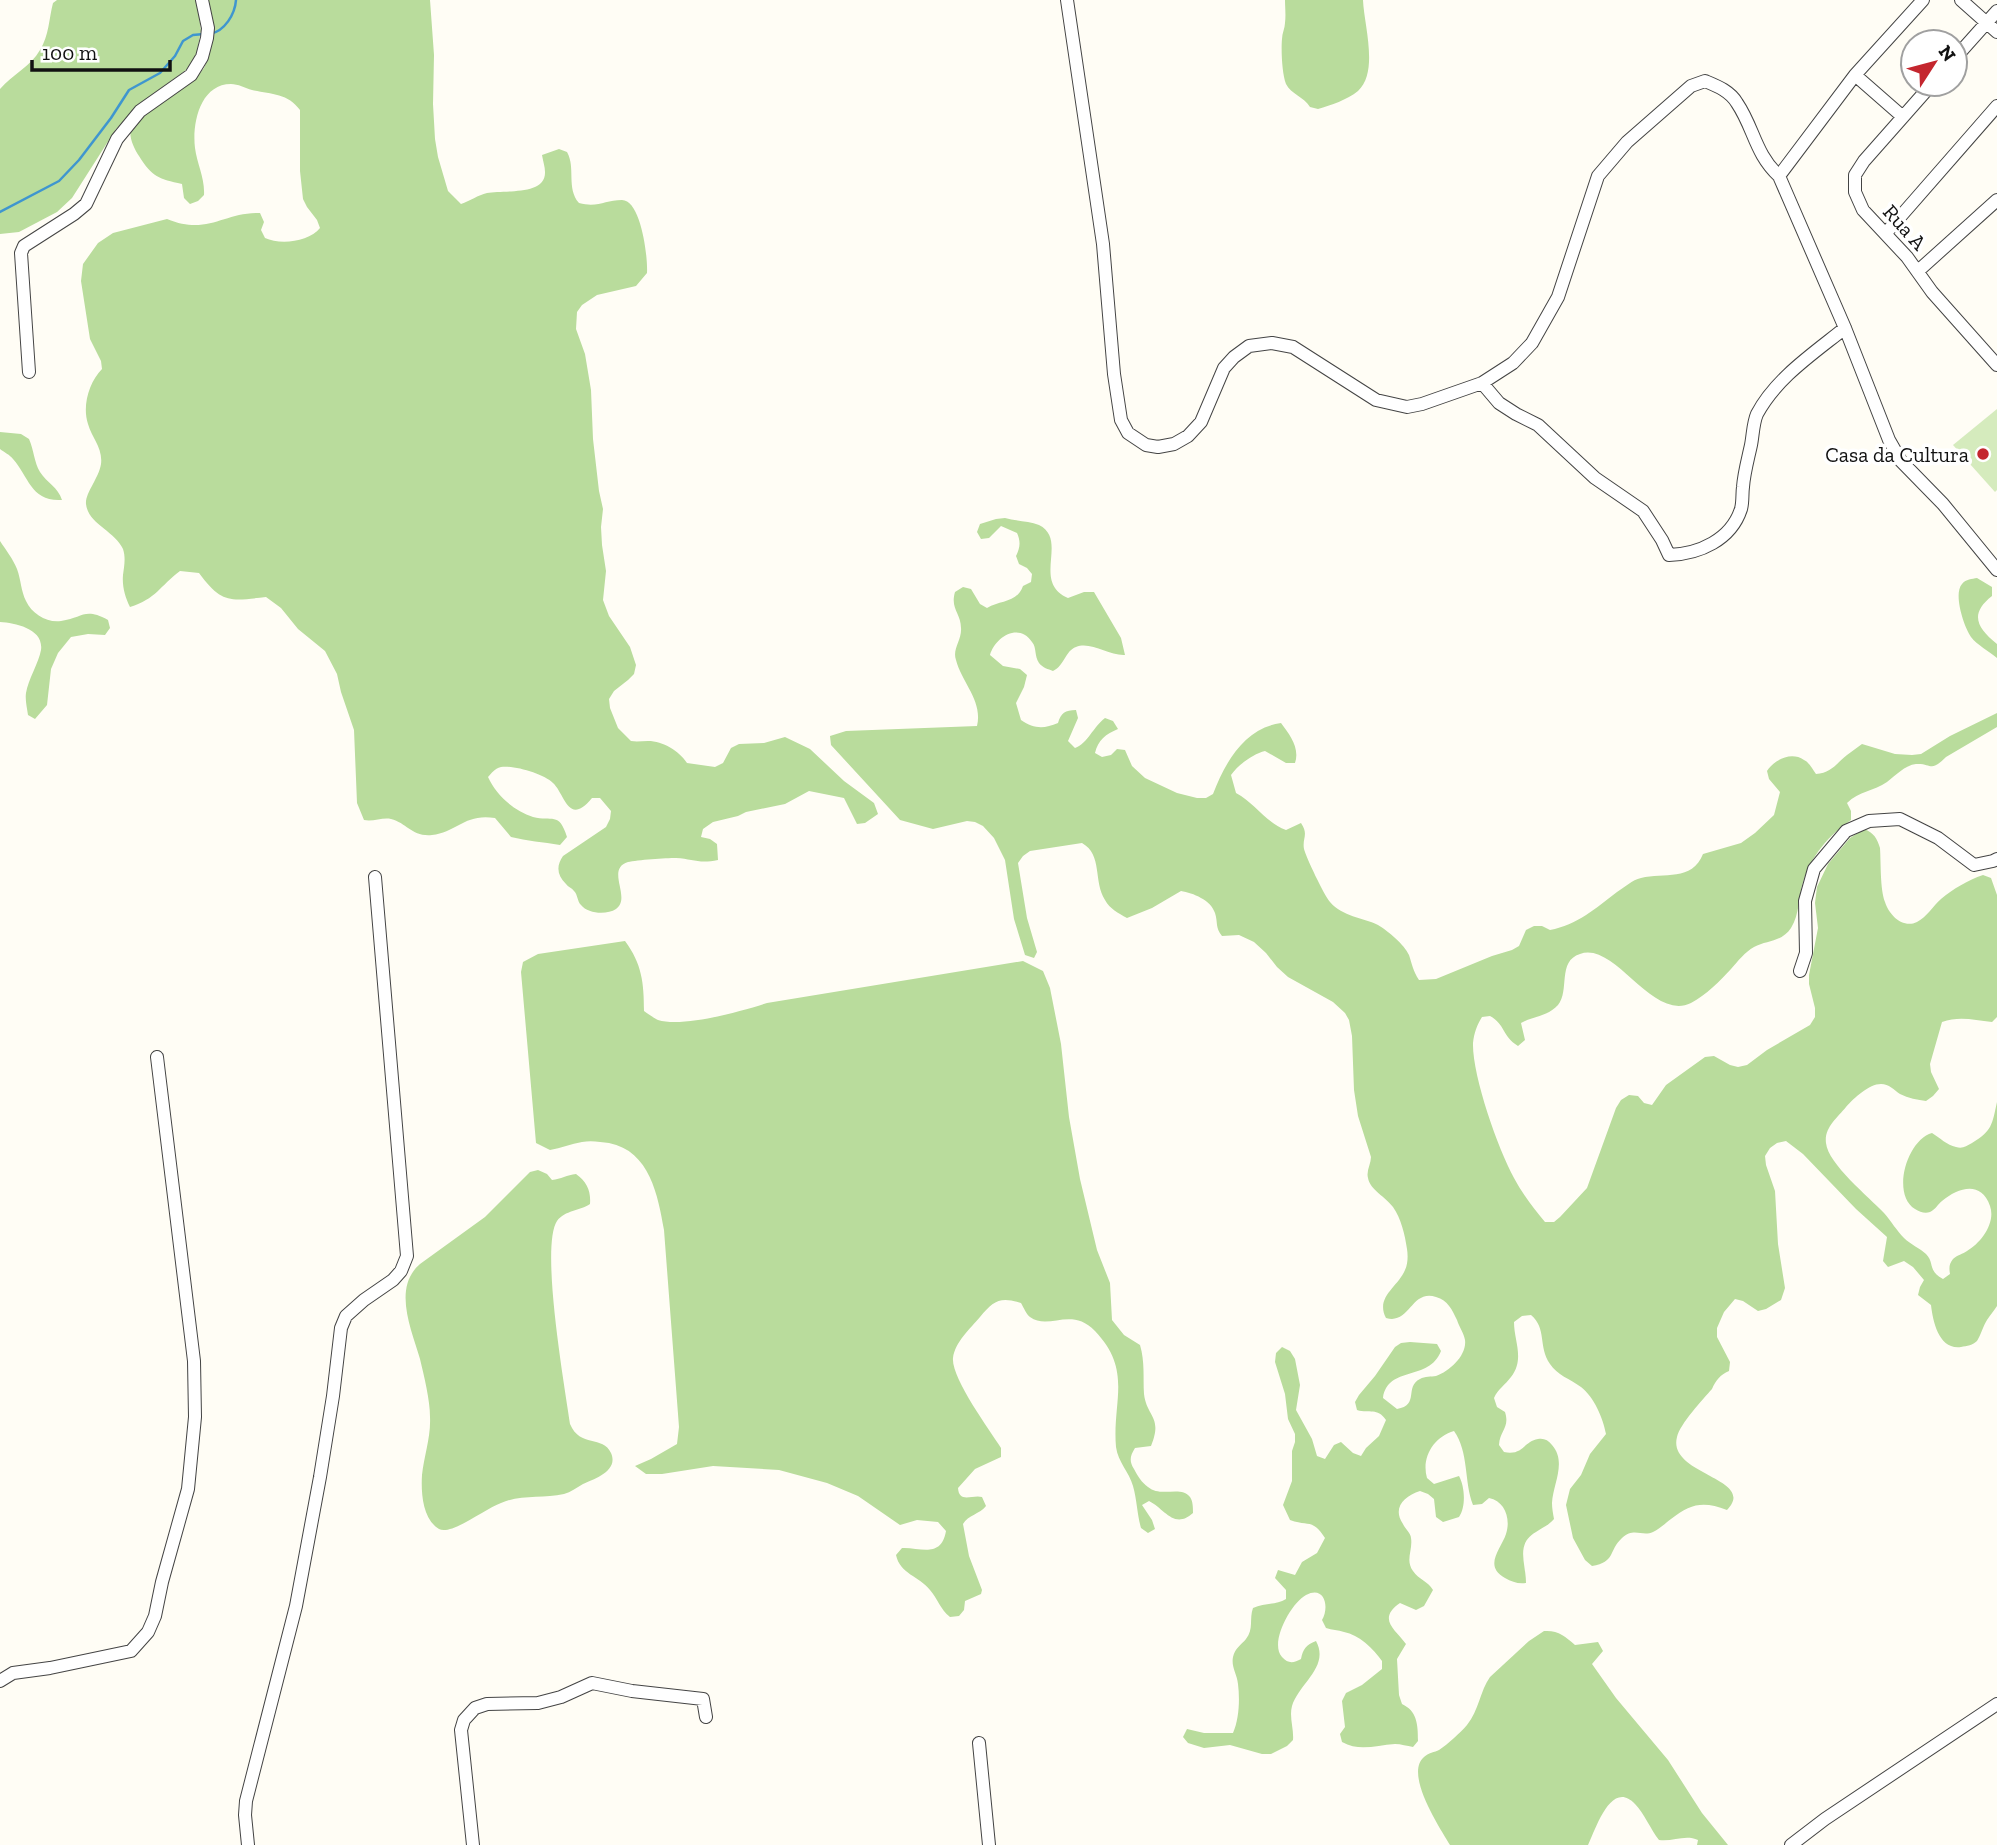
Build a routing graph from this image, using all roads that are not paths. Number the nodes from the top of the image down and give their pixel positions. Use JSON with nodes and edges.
{"nodes":[{"id":1,"x":202,"y":0,"type":"edge"},
{"id":2,"x":1067,"y":0,"type":"edge"},
{"id":3,"x":1923,"y":0,"type":"edge"},
{"id":4,"x":1961,"y":0,"type":"edge"},
{"id":5,"x":1997,"y":11,"type":"edge"},
{"id":6,"x":1987,"y":22,"type":"junction"},
{"id":7,"x":1997,"y":32,"type":"edge"},
{"id":8,"x":1969,"y":42,"type":"edge"},
{"id":9,"x":1856,"y":75,"type":"junction"},
{"id":10,"x":1920,"y":98,"type":"edge"},
{"id":11,"x":1997,"y":106,"type":"edge"},
{"id":12,"x":1903,"y":117,"type":"junction"},
{"id":13,"x":1779,"y":176,"type":"junction"},
{"id":14,"x":1997,"y":200,"type":"edge"},
{"id":15,"x":1886,"y":233,"type":"junction"},
{"id":16,"x":1918,"y":271,"type":"junction"},
{"id":17,"x":1845,"y":328,"type":"junction"},
{"id":18,"x":1997,"y":364,"type":"edge"},
{"id":19,"x":30,"y":372,"type":"dead end"},
{"id":20,"x":1482,"y":383,"type":"junction"},
{"id":21,"x":1997,"y":570,"type":"edge"},
{"id":22,"x":1997,"y":859,"type":"edge"},
{"id":23,"x":375,"y":877,"type":"dead end"},
{"id":24,"x":1800,"y":971,"type":"dead end"},
{"id":25,"x":157,"y":1057,"type":"dead end"},
{"id":26,"x":0,"y":1681,"type":"edge"},
{"id":27,"x":1997,"y":1704,"type":"edge"},
{"id":28,"x":706,"y":1717,"type":"dead end"},
{"id":29,"x":979,"y":1743,"type":"dead end"},
{"id":30,"x":248,"y":1845,"type":"edge"},
{"id":31,"x":473,"y":1845,"type":"edge"},
{"id":32,"x":989,"y":1845,"type":"edge"},
{"id":33,"x":1791,"y":1845,"type":"edge"}],
"edges":[{"from":1,"to":19,"type":"street"},
{"from":2,"to":20,"type":"street"},
{"from":3,"to":9,"type":"street"},
{"from":4,"to":6,"type":"street"},
{"from":5,"to":6,"type":"street"},
{"from":6,"to":7,"type":"street"},
{"from":6,"to":8,"type":"street"},
{"from":9,"to":12,"type":"street"},
{"from":9,"to":13,"type":"street"},
{"from":10,"to":12,"type":"street"},
{"from":11,"to":15,"type":"street"},
{"from":12,"to":15,"type":"street","name":"Rua A"},
{"from":13,"to":17,"type":"street"},
{"from":13,"to":20,"type":"street"},
{"from":14,"to":16,"type":"street"},
{"from":15,"to":16,"type":"street","name":"Rua A"},
{"from":16,"to":18,"type":"street","name":"Rua A"},
{"from":17,"to":20,"type":"street"},
{"from":17,"to":21,"type":"street"},
{"from":22,"to":24,"type":"street"},
{"from":23,"to":30,"type":"street"},
{"from":25,"to":26,"type":"street"},
{"from":27,"to":33,"type":"street"},
{"from":28,"to":31,"type":"street"},
{"from":29,"to":32,"type":"street"}]}
